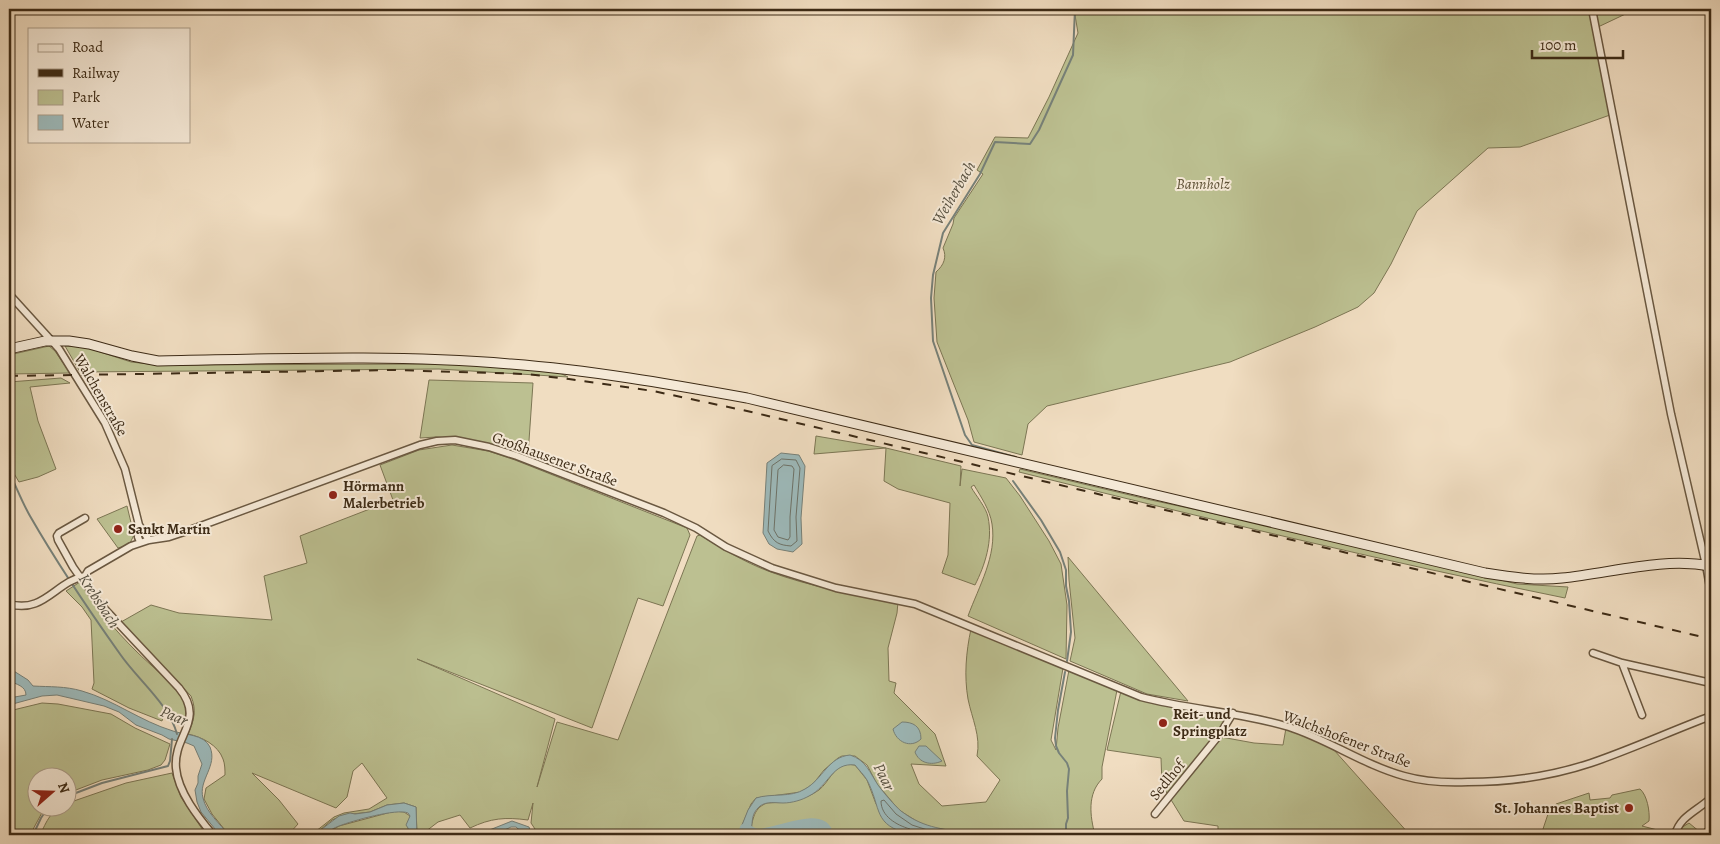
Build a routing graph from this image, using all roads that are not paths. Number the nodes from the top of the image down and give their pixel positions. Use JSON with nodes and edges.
{"nodes":[{"id":1,"x":1592,"y":9,"type":"edge"},
{"id":2,"x":9,"y":294,"type":"edge"},
{"id":3,"x":52,"y":341,"type":"junction"},
{"id":4,"x":9,"y":349,"type":"edge"},
{"id":5,"x":85,"y":518,"type":"dead end"},
{"id":6,"x":139,"y":525,"type":"junction"},
{"id":7,"x":149,"y":540,"type":"junction"},
{"id":8,"x":140,"y":542,"type":"junction"},
{"id":9,"x":1709,"y":566,"type":"edge"},
{"id":10,"x":80,"y":578,"type":"junction"},
{"id":11,"x":1711,"y":593,"type":"edge"},
{"id":12,"x":898,"y":600,"type":"joint"},
{"id":13,"x":9,"y":604,"type":"edge"},
{"id":14,"x":1593,"y":653,"type":"dead end"},
{"id":15,"x":1622,"y":663,"type":"junction"},
{"id":16,"x":1711,"y":683,"type":"edge"},
{"id":17,"x":1233,"y":714,"type":"junction"},
{"id":18,"x":1642,"y":715,"type":"dead end"},
{"id":19,"x":1710,"y":717,"type":"edge"},
{"id":20,"x":1711,"y":798,"type":"edge"},
{"id":21,"x":1155,"y":814,"type":"dead end"},
{"id":22,"x":213,"y":835,"type":"edge"},
{"id":23,"x":1675,"y":835,"type":"edge"}],
"edges":[{"from":1,"to":9,"type":"street"},
{"from":2,"to":3,"type":"street","name":"Walchenstraße"},
{"from":3,"to":4,"type":"street"},
{"from":3,"to":6,"type":"street","name":"Walchenstraße"},
{"from":3,"to":9,"type":"street"},
{"from":5,"to":10,"type":"street"},
{"from":6,"to":7,"type":"street","name":"Walchenstraße"},
{"from":6,"to":8,"type":"street","name":"Walchenstraße"},
{"from":7,"to":8,"type":"street","name":"Großhausener Straße"},
{"from":7,"to":12,"type":"street","name":"Großhausener Straße"},
{"from":8,"to":10,"type":"street","name":"Großhausener Straße"},
{"from":9,"to":11,"type":"street"},
{"from":10,"to":13,"type":"street","name":"Großhausener Straße"},
{"from":10,"to":22,"type":"street"},
{"from":12,"to":17,"type":"street","name":"Walchshofener Straße"},
{"from":14,"to":15,"type":"street"},
{"from":15,"to":16,"type":"street"},
{"from":15,"to":18,"type":"street"},
{"from":17,"to":19,"type":"street","name":"Walchshofener Straße"},
{"from":17,"to":21,"type":"street","name":"Sedlhof"},
{"from":20,"to":23,"type":"street"}]}
